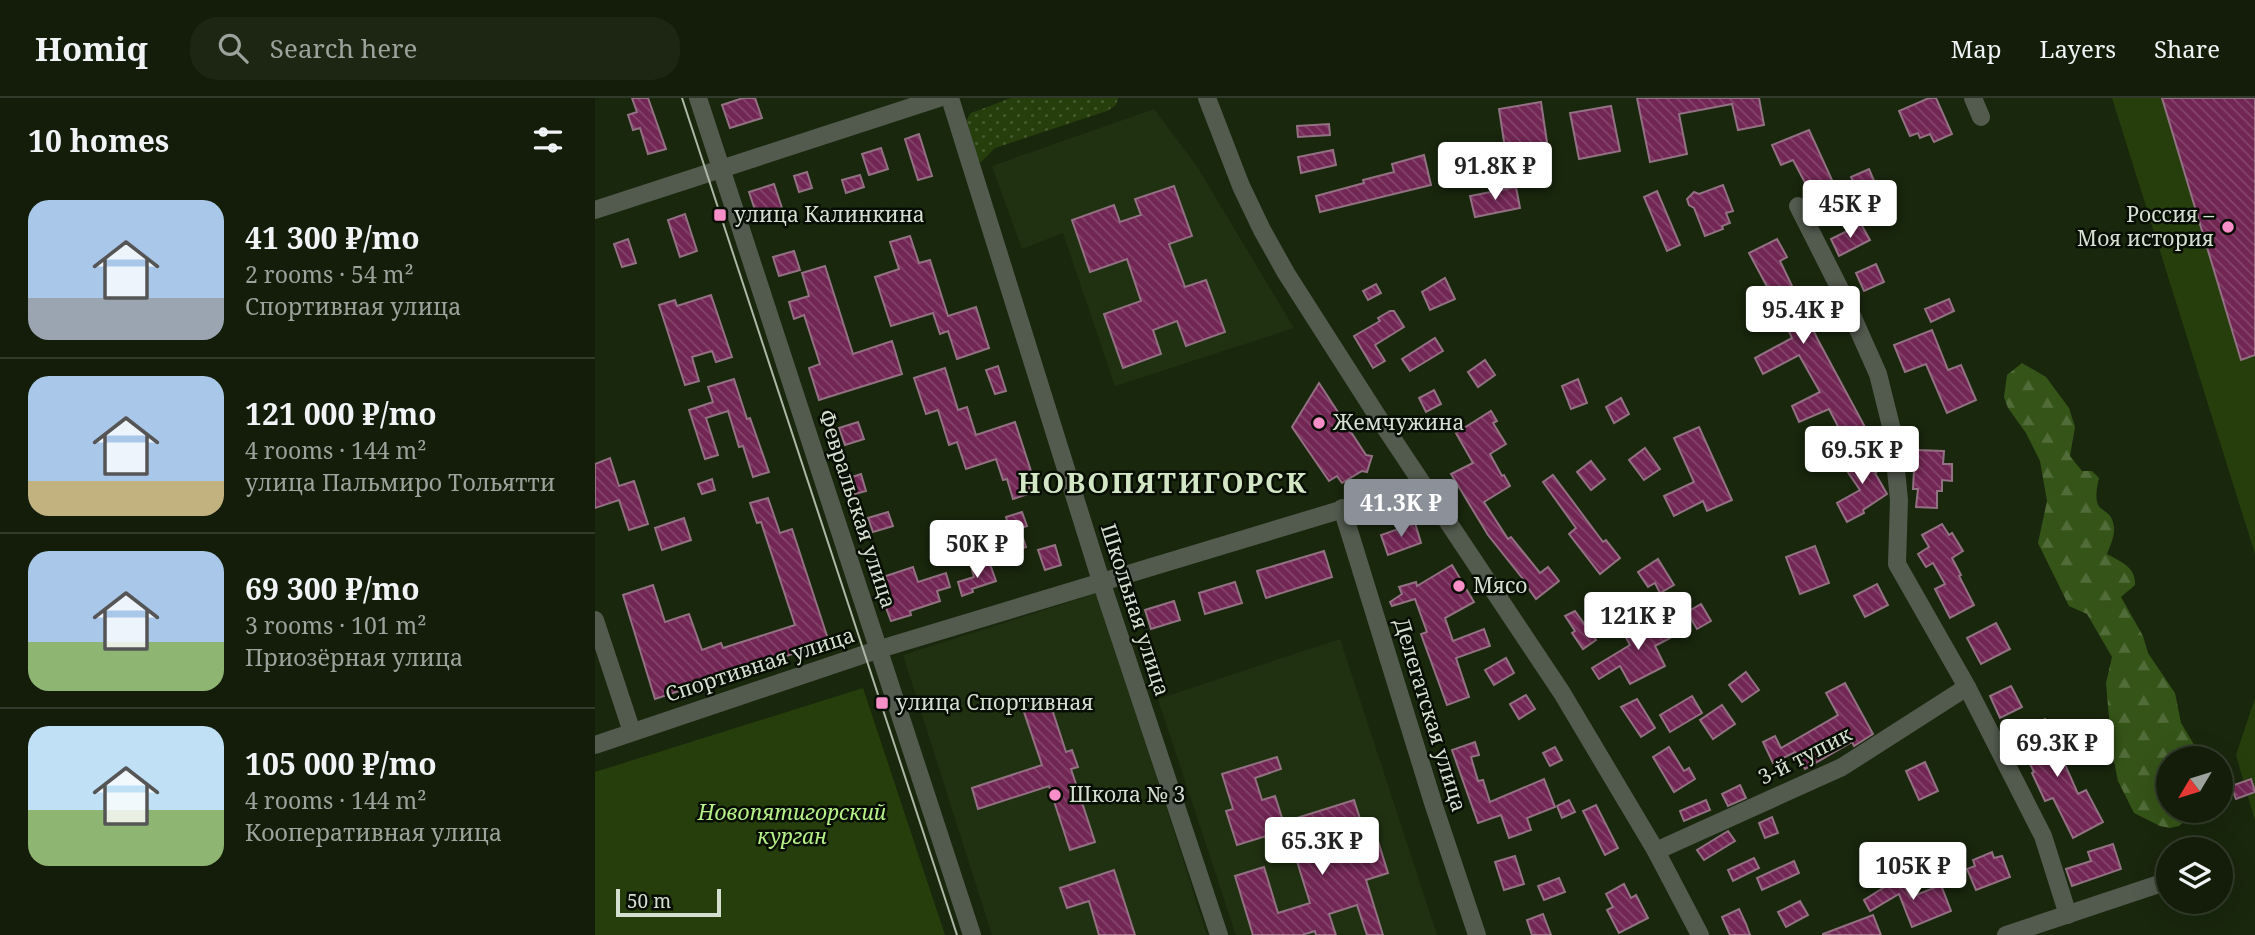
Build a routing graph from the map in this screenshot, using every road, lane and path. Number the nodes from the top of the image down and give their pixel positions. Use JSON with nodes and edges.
{"nodes":[{"id":1,"x":698,"y":98,"type":"edge"},
{"id":2,"x":939,"y":98,"type":"edge"},
{"id":3,"x":950,"y":98,"type":"edge"},
{"id":4,"x":1207,"y":98,"type":"edge"},
{"id":5,"x":1974,"y":99,"type":"edge"},
{"id":6,"x":1981,"y":117,"type":"dead end"},
{"id":7,"x":721,"y":170,"type":"junction"},
{"id":8,"x":1798,"y":206,"type":"dead end"},
{"id":9,"x":595,"y":210,"type":"edge"},
{"id":10,"x":1423,"y":485,"type":"junction"},
{"id":11,"x":1342,"y":508,"type":"junction"},
{"id":12,"x":1101,"y":581,"type":"junction"},
{"id":13,"x":595,"y":621,"type":"edge"},
{"id":14,"x":880,"y":649,"type":"junction"},
{"id":15,"x":1967,"y":687,"type":"junction"},
{"id":16,"x":632,"y":732,"type":"junction"},
{"id":17,"x":595,"y":744,"type":"edge"},
{"id":18,"x":1656,"y":851,"type":"junction"},
{"id":19,"x":2156,"y":885,"type":"edge"},
{"id":20,"x":2069,"y":915,"type":"junction"},
{"id":21,"x":972,"y":935,"type":"edge"},
{"id":22,"x":1219,"y":935,"type":"edge"},
{"id":23,"x":1477,"y":935,"type":"edge"},
{"id":24,"x":1700,"y":935,"type":"edge"},
{"id":25,"x":2006,"y":935,"type":"edge"}],
"edges":[{"from":1,"to":7,"type":"street","name":"Февральская улица"},
{"from":2,"to":7,"type":"street"},
{"from":3,"to":12,"type":"street","name":"Школьная улица"},
{"from":4,"to":10,"type":"street"},
{"from":5,"to":6,"type":"street"},
{"from":7,"to":9,"type":"street"},
{"from":7,"to":14,"type":"street","name":"Февральская улица"},
{"from":8,"to":15,"type":"street"},
{"from":10,"to":11,"type":"street","name":"Спортивная улица"},
{"from":10,"to":18,"type":"street"},
{"from":11,"to":12,"type":"street","name":"Спортивная улица"},
{"from":11,"to":23,"type":"street","name":"Делегатская улица"},
{"from":12,"to":14,"type":"street","name":"Спортивная улица"},
{"from":12,"to":22,"type":"street","name":"Школьная улица"},
{"from":13,"to":16,"type":"street"},
{"from":14,"to":16,"type":"street","name":"Спортивная улица"},
{"from":14,"to":21,"type":"street","name":"Февральская улица"},
{"from":15,"to":18,"type":"street","name":"3-й тупик"},
{"from":15,"to":20,"type":"street"},
{"from":16,"to":17,"type":"street","name":"Спортивная улица"},
{"from":18,"to":24,"type":"street"},
{"from":19,"to":20,"type":"street"},
{"from":20,"to":25,"type":"street"}]}
